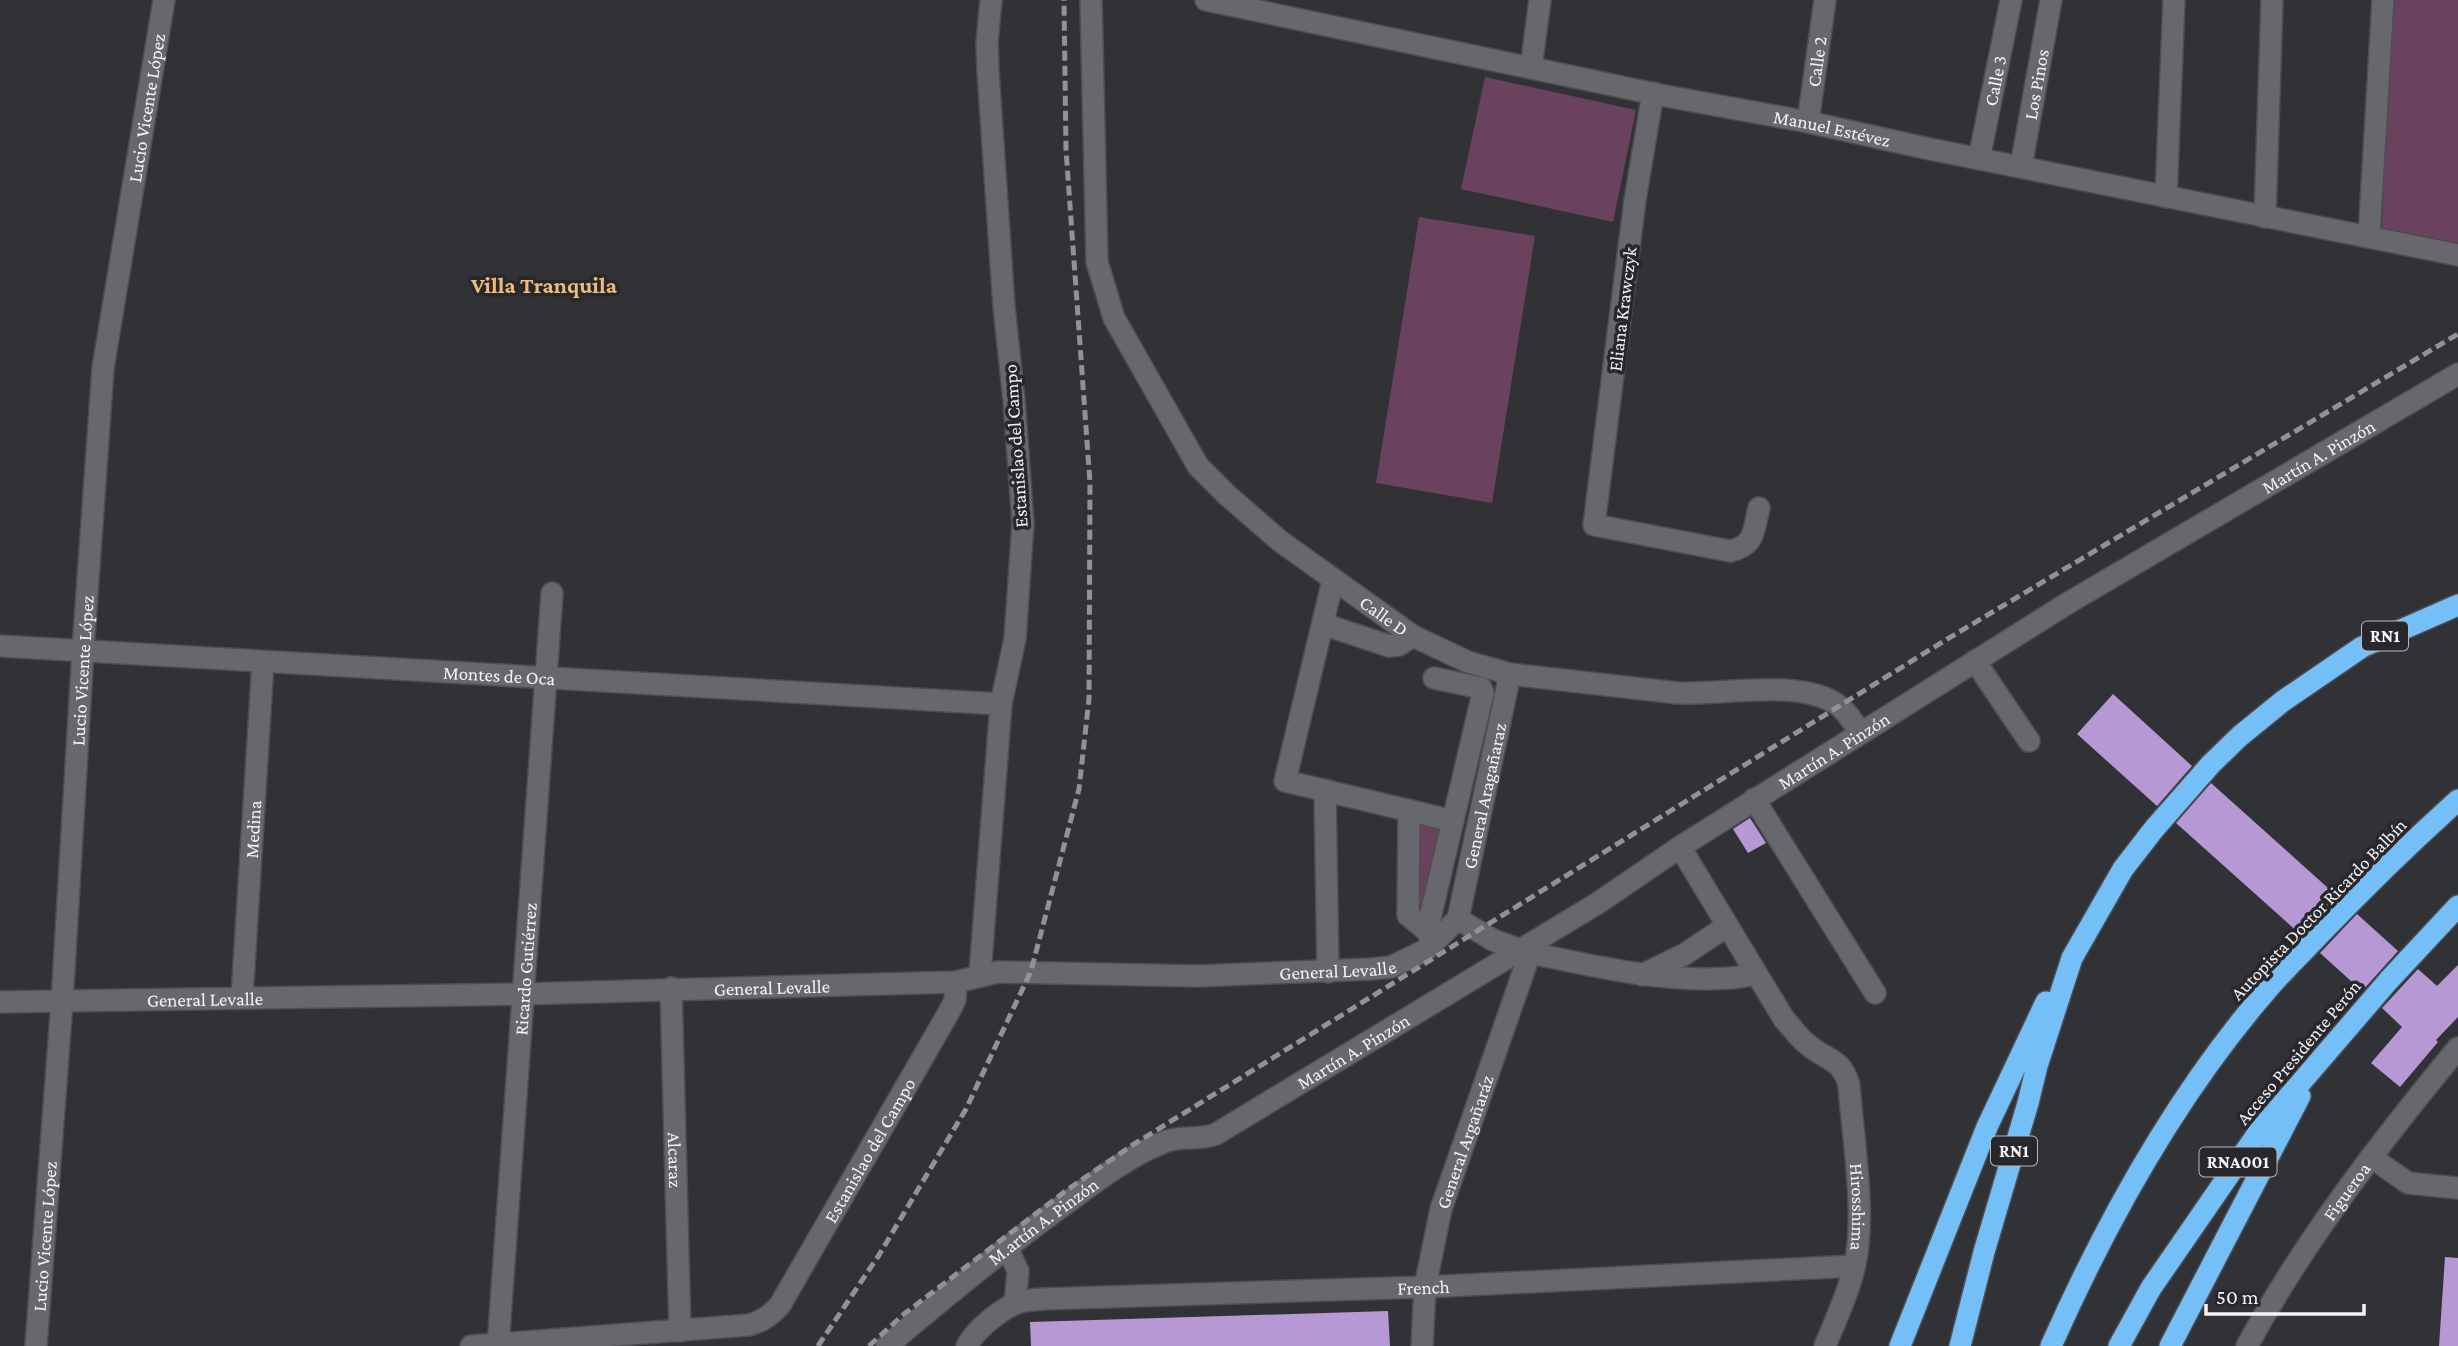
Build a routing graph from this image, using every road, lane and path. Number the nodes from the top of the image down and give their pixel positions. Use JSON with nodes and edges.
{"nodes":[{"id":1,"x":164,"y":0,"type":"edge"},
{"id":2,"x":991,"y":0,"type":"edge"},
{"id":3,"x":1091,"y":0,"type":"edge"},
{"id":4,"x":1206,"y":0,"type":"edge"},
{"id":5,"x":1540,"y":0,"type":"edge"},
{"id":6,"x":1825,"y":0,"type":"edge"},
{"id":7,"x":2011,"y":0,"type":"edge"},
{"id":8,"x":2051,"y":0,"type":"edge"},
{"id":9,"x":2174,"y":0,"type":"edge"},
{"id":10,"x":2272,"y":0,"type":"edge"},
{"id":11,"x":2383,"y":0,"type":"edge"},
{"id":12,"x":1267,"y":6,"type":"edge"},
{"id":13,"x":1531,"y":68,"type":"junction"},
{"id":14,"x":1653,"y":93,"type":"junction"},
{"id":15,"x":1808,"y":122,"type":"junction"},
{"id":16,"x":1979,"y":159,"type":"junction"},
{"id":17,"x":2021,"y":167,"type":"junction"},
{"id":18,"x":2166,"y":197,"type":"junction"},
{"id":19,"x":2264,"y":217,"type":"junction"},
{"id":20,"x":2369,"y":237,"type":"junction"},
{"id":21,"x":2458,"y":255,"type":"edge"},
{"id":22,"x":2458,"y":374,"type":"edge"},
{"id":23,"x":1759,"y":508,"type":"dead end"},
{"id":24,"x":1334,"y":580,"type":"junction"},
{"id":25,"x":552,"y":593,"type":"dead end"},
{"id":26,"x":2458,"y":605,"type":"edge"},
{"id":27,"x":1323,"y":625,"type":"junction"},
{"id":28,"x":1413,"y":636,"type":"junction"},
{"id":29,"x":0,"y":646,"type":"edge"},
{"id":30,"x":83,"y":650,"type":"junction"},
{"id":31,"x":1975,"y":661,"type":"junction"},
{"id":32,"x":263,"y":662,"type":"junction"},
{"id":33,"x":1510,"y":674,"type":"junction"},
{"id":34,"x":546,"y":678,"type":"junction"},
{"id":35,"x":1434,"y":678,"type":"dead end"},
{"id":36,"x":1001,"y":704,"type":"junction"},
{"id":37,"x":1860,"y":732,"type":"junction"},
{"id":38,"x":2029,"y":741,"type":"dead end"},
{"id":39,"x":1325,"y":790,"type":"junction"},
{"id":40,"x":1754,"y":799,"type":"junction"},
{"id":41,"x":2458,"y":800,"type":"edge"},
{"id":42,"x":1409,"y":810,"type":"junction"},
{"id":43,"x":1453,"y":821,"type":"junction"},
{"id":44,"x":1680,"y":847,"type":"junction"},
{"id":45,"x":2458,"y":906,"type":"edge"},
{"id":46,"x":1458,"y":919,"type":"junction"},
{"id":47,"x":1727,"y":926,"type":"junction"},
{"id":48,"x":1430,"y":937,"type":"junction"},
{"id":49,"x":1524,"y":952,"type":"junction"},
{"id":50,"x":2072,"y":958,"type":"junction"},
{"id":51,"x":1328,"y":972,"type":"junction"},
{"id":52,"x":1756,"y":973,"type":"junction"},
{"id":53,"x":980,"y":974,"type":"junction"},
{"id":54,"x":1640,"y":975,"type":"junction"},
{"id":55,"x":956,"y":982,"type":"junction"},
{"id":56,"x":671,"y":988,"type":"junction"},
{"id":57,"x":1875,"y":993,"type":"dead end"},
{"id":58,"x":522,"y":994,"type":"junction"},
{"id":59,"x":242,"y":997,"type":"junction"},
{"id":60,"x":0,"y":1002,"type":"edge"},
{"id":61,"x":62,"y":1002,"type":"junction"},
{"id":62,"x":2333,"y":1044,"type":"junction"},
{"id":63,"x":2458,"y":1048,"type":"edge"},
{"id":64,"x":1216,"y":1134,"type":"joint"},
{"id":65,"x":2371,"y":1157,"type":"junction"},
{"id":66,"x":2458,"y":1188,"type":"edge"},
{"id":67,"x":1007,"y":1247,"type":"junction"},
{"id":68,"x":1854,"y":1266,"type":"junction"},
{"id":69,"x":1425,"y":1287,"type":"junction"},
{"id":70,"x":1005,"y":1310,"type":"junction"},
{"id":71,"x":680,"y":1331,"type":"junction"},
{"id":72,"x":498,"y":1345,"type":"edge"},
{"id":73,"x":36,"y":1346,"type":"edge"},
{"id":74,"x":471,"y":1346,"type":"edge"},
{"id":75,"x":887,"y":1346,"type":"edge"},
{"id":76,"x":967,"y":1346,"type":"edge"},
{"id":77,"x":1422,"y":1346,"type":"edge"},
{"id":78,"x":1825,"y":1346,"type":"edge"},
{"id":79,"x":1900,"y":1346,"type":"edge"},
{"id":80,"x":1960,"y":1346,"type":"edge"},
{"id":81,"x":2051,"y":1346,"type":"edge"},
{"id":82,"x":2119,"y":1346,"type":"edge"},
{"id":83,"x":2170,"y":1346,"type":"edge"},
{"id":84,"x":2247,"y":1346,"type":"edge"}],
"edges":[{"from":1,"to":30,"type":"street","name":"Lucio Vicente López"},
{"from":2,"to":36,"type":"street","name":"Estanislao del Campo"},
{"from":3,"to":24,"type":"street","name":"Calle D"},
{"from":4,"to":12,"type":"street","name":"Manuel Estévez"},
{"from":5,"to":13,"type":"street"},
{"from":6,"to":15,"type":"street","name":"Calle 2"},
{"from":7,"to":16,"type":"street","name":"Calle 3"},
{"from":8,"to":17,"type":"street","name":"Los Pinos"},
{"from":9,"to":18,"type":"street"},
{"from":10,"to":19,"type":"street"},
{"from":11,"to":20,"type":"street"},
{"from":12,"to":13,"type":"street","name":"Manuel Estévez"},
{"from":13,"to":14,"type":"street","name":"Manuel Estévez"},
{"from":14,"to":15,"type":"street","name":"Manuel Estévez"},
{"from":14,"to":23,"type":"street","name":"Eliana Krawczyk"},
{"from":15,"to":16,"type":"street","name":"Manuel Estévez"},
{"from":16,"to":17,"type":"street","name":"Manuel Estévez"},
{"from":17,"to":18,"type":"street","name":"Manuel Estévez"},
{"from":18,"to":19,"type":"street","name":"Manuel Estévez"},
{"from":19,"to":20,"type":"street","name":"Manuel Estévez"},
{"from":20,"to":21,"type":"street","name":"Manuel Estévez"},
{"from":22,"to":31,"type":"street","name":"Martín A. Pinzón"},
{"from":24,"to":27,"type":"street"},
{"from":24,"to":28,"type":"street","name":"Calle D"},
{"from":25,"to":34,"type":"street","name":"Ricardo Gutiérrez"},
{"from":26,"to":50,"type":"highway","number":"RN1"},
{"from":27,"to":28,"type":"street"},
{"from":27,"to":39,"type":"street"},
{"from":28,"to":33,"type":"street","name":"Calle D"},
{"from":29,"to":30,"type":"street","name":"Montes de Oca"},
{"from":30,"to":32,"type":"street","name":"Montes de Oca"},
{"from":30,"to":61,"type":"street","name":"Lucio Vicente López"},
{"from":31,"to":37,"type":"street","name":"Martín A. Pinzón"},
{"from":31,"to":38,"type":"street"},
{"from":32,"to":34,"type":"street","name":"Montes de Oca"},
{"from":32,"to":59,"type":"street","name":"Medina"},
{"from":33,"to":37,"type":"street","name":"Calle D"},
{"from":33,"to":46,"type":"street","name":"General Aragañaraz"},
{"from":34,"to":36,"type":"street","name":"Montes de Oca"},
{"from":34,"to":58,"type":"street","name":"Ricardo Gutiérrez"},
{"from":35,"to":43,"type":"street"},
{"from":36,"to":53,"type":"street","name":"Estanislao del Campo"},
{"from":37,"to":40,"type":"street","name":"Martín A. Pinzón"},
{"from":39,"to":42,"type":"street"},
{"from":39,"to":51,"type":"street"},
{"from":40,"to":44,"type":"street","name":"Martín A. Pinzón"},
{"from":40,"to":57,"type":"street"},
{"from":41,"to":81,"type":"highway","name":"Autopista Doctor Ricardo Balbín"},
{"from":42,"to":43,"type":"street"},
{"from":42,"to":48,"type":"street"},
{"from":43,"to":48,"type":"street"},
{"from":44,"to":47,"type":"street"},
{"from":44,"to":49,"type":"street","name":"Martín A. Pinzón"},
{"from":45,"to":62,"type":"highway","name":"Acceso Presidente Perón","number":"RNA001"},
{"from":46,"to":48,"type":"street","name":"General Levalle"},
{"from":46,"to":49,"type":"street"},
{"from":47,"to":52,"type":"street"},
{"from":47,"to":54,"type":"street"},
{"from":48,"to":51,"type":"street","name":"General Levalle"},
{"from":49,"to":54,"type":"street"},
{"from":49,"to":64,"type":"street","name":"Martín A. Pinzón"},
{"from":49,"to":69,"type":"street","name":"General Argañaráz"},
{"from":50,"to":79,"type":"highway"},
{"from":50,"to":80,"type":"highway","number":"RN1"},
{"from":51,"to":53,"type":"street","name":"General Levalle"},
{"from":52,"to":54,"type":"street"},
{"from":52,"to":68,"type":"street","name":"Hirosshima"},
{"from":53,"to":55,"type":"street","name":"General Levalle"},
{"from":55,"to":56,"type":"street","name":"General Levalle"},
{"from":55,"to":71,"type":"street","name":"Estanislao del Campo"},
{"from":56,"to":58,"type":"street","name":"General Levalle"},
{"from":56,"to":71,"type":"street","name":"Alcaraz"},
{"from":58,"to":59,"type":"street","name":"General Levalle"},
{"from":58,"to":72,"type":"street","name":"Ricardo Gutiérrez"},
{"from":59,"to":61,"type":"street","name":"General Levalle"},
{"from":60,"to":61,"type":"street","name":"General Levalle"},
{"from":61,"to":73,"type":"street","name":"Lucio Vicente López"},
{"from":62,"to":82,"type":"highway","name":"Acceso Presidente Perón","number":"RNA001"},
{"from":62,"to":83,"type":"highway"},
{"from":63,"to":65,"type":"street","name":"Figueroa"},
{"from":64,"to":67,"type":"street","name":"M.artín A. Pinzón"},
{"from":65,"to":66,"type":"street"},
{"from":65,"to":84,"type":"street","name":"Figueroa"},
{"from":67,"to":70,"type":"street"},
{"from":67,"to":75,"type":"street","name":"M.artín A. Pinzón"},
{"from":68,"to":69,"type":"street","name":"French"},
{"from":68,"to":78,"type":"street","name":"Hirosshima"},
{"from":69,"to":70,"type":"street","name":"French"},
{"from":69,"to":77,"type":"street","name":"General Argañaráz"},
{"from":70,"to":76,"type":"street"},
{"from":71,"to":72,"type":"street"},
{"from":72,"to":74,"type":"street"}]}
